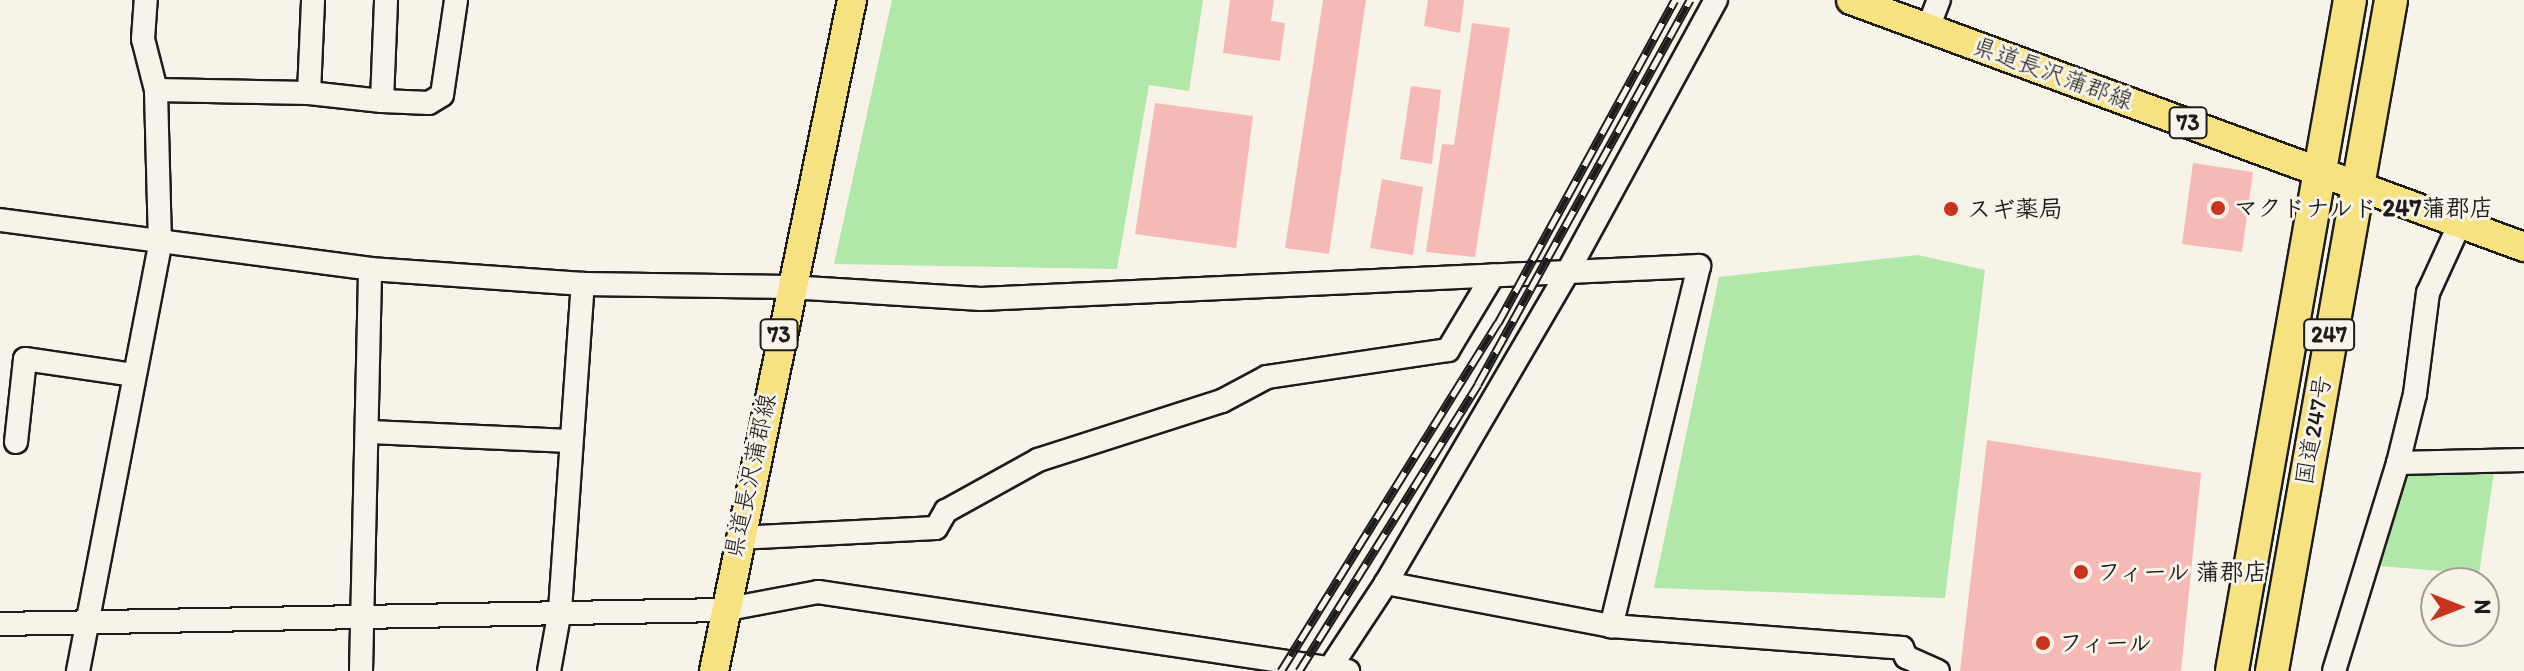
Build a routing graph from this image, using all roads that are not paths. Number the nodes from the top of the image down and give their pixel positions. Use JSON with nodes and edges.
{"nodes":[{"id":1,"x":146,"y":0,"type":"edge"},
{"id":2,"x":313,"y":0,"type":"edge"},
{"id":3,"x":386,"y":0,"type":"edge"},
{"id":4,"x":456,"y":0,"type":"edge"},
{"id":5,"x":852,"y":0,"type":"edge"},
{"id":6,"x":1716,"y":0,"type":"edge"},
{"id":7,"x":1851,"y":0,"type":"edge"},
{"id":8,"x":1939,"y":0,"type":"edge"},
{"id":9,"x":2350,"y":0,"type":"edge"},
{"id":10,"x":2391,"y":0,"type":"edge"},
{"id":11,"x":1928,"y":28,"type":"junction"},
{"id":12,"x":156,"y":90,"type":"junction"},
{"id":13,"x":309,"y":93,"type":"junction"},
{"id":14,"x":382,"y":101,"type":"junction"},
{"id":15,"x":2318,"y":170,"type":"junction"},
{"id":16,"x":2355,"y":186,"type":"junction"},
{"id":17,"x":0,"y":220,"type":"edge"},
{"id":18,"x":2460,"y":223,"type":"junction"},
{"id":19,"x":160,"y":244,"type":"junction"},
{"id":20,"x":2524,"y":247,"type":"edge"},
{"id":21,"x":370,"y":269,"type":"junction"},
{"id":22,"x":1567,"y":273,"type":"junction"},
{"id":23,"x":1493,"y":275,"type":"junction"},
{"id":24,"x":583,"y":284,"type":"junction"},
{"id":25,"x":789,"y":287,"type":"junction"},
{"id":26,"x":133,"y":375,"type":"junction"},
{"id":27,"x":370,"y":432,"type":"junction"},
{"id":28,"x":570,"y":441,"type":"junction"},
{"id":29,"x":16,"y":442,"type":"dead end"},
{"id":30,"x":2524,"y":460,"type":"edge"},
{"id":31,"x":2398,"y":463,"type":"junction"},
{"id":32,"x":738,"y":538,"type":"junction"},
{"id":33,"x":1386,"y":583,"type":"junction"},
{"id":34,"x":560,"y":610,"type":"junction"},
{"id":35,"x":723,"y":610,"type":"junction"},
{"id":36,"x":363,"y":616,"type":"junction"},
{"id":37,"x":84,"y":619,"type":"junction"},
{"id":38,"x":0,"y":624,"type":"edge"},
{"id":39,"x":1611,"y":626,"type":"junction"},
{"id":40,"x":1335,"y":670,"type":"edge"},
{"id":41,"x":78,"y":671,"type":"edge"},
{"id":42,"x":361,"y":671,"type":"edge"},
{"id":43,"x":549,"y":671,"type":"edge"},
{"id":44,"x":714,"y":671,"type":"edge"},
{"id":45,"x":1938,"y":671,"type":"edge"},
{"id":46,"x":2232,"y":671,"type":"edge"},
{"id":47,"x":2272,"y":671,"type":"edge"},
{"id":48,"x":2334,"y":671,"type":"edge"}],
"edges":[{"from":1,"to":12,"type":"street"},
{"from":2,"to":13,"type":"street"},
{"from":3,"to":14,"type":"street"},
{"from":4,"to":14,"type":"street"},
{"from":5,"to":25,"type":"main road","name":"県道長沢蒲郡線","number":"73"},
{"from":6,"to":22,"type":"street"},
{"from":7,"to":11,"type":"main road","name":"県道長沢蒲郡線","number":"73"},
{"from":8,"to":11,"type":"street"},
{"from":9,"to":15,"type":"highway","name":"国道247号","number":"247"},
{"from":10,"to":16,"type":"highway","name":"国道247号","number":"247"},
{"from":11,"to":15,"type":"main road","name":"県道長沢蒲郡線","number":"73"},
{"from":12,"to":13,"type":"street"},
{"from":12,"to":19,"type":"street"},
{"from":13,"to":14,"type":"street"},
{"from":15,"to":16,"type":"main road","name":"県道長沢蒲郡線","number":"73"},
{"from":15,"to":46,"type":"highway","name":"国道247号","number":"247"},
{"from":16,"to":18,"type":"main road","name":"県道長沢蒲郡線","number":"73"},
{"from":16,"to":47,"type":"highway","name":"国道247号","number":"247"},
{"from":17,"to":19,"type":"street"},
{"from":18,"to":20,"type":"main road","name":"県道長沢蒲郡線","number":"73"},
{"from":18,"to":31,"type":"street"},
{"from":19,"to":21,"type":"street"},
{"from":19,"to":26,"type":"street"},
{"from":21,"to":24,"type":"street"},
{"from":21,"to":27,"type":"street"},
{"from":22,"to":23,"type":"street"},
{"from":22,"to":33,"type":"street"},
{"from":22,"to":39,"type":"street"},
{"from":23,"to":25,"type":"street"},
{"from":23,"to":32,"type":"street"},
{"from":24,"to":25,"type":"street"},
{"from":24,"to":28,"type":"street"},
{"from":25,"to":32,"type":"main road","name":"県道長沢蒲郡線","number":"73"},
{"from":26,"to":29,"type":"street"},
{"from":26,"to":37,"type":"street"},
{"from":27,"to":28,"type":"street"},
{"from":27,"to":36,"type":"street"},
{"from":28,"to":34,"type":"street"},
{"from":30,"to":31,"type":"street"},
{"from":31,"to":48,"type":"street"},
{"from":32,"to":35,"type":"main road","name":"県道長沢蒲郡線","number":"73"},
{"from":33,"to":39,"type":"street"},
{"from":33,"to":40,"type":"street"},
{"from":34,"to":35,"type":"street"},
{"from":34,"to":36,"type":"street"},
{"from":34,"to":43,"type":"street"},
{"from":35,"to":40,"type":"street"},
{"from":35,"to":44,"type":"main road","name":"県道長沢蒲郡線","number":"73"},
{"from":36,"to":37,"type":"street"},
{"from":36,"to":42,"type":"street"},
{"from":37,"to":38,"type":"street"},
{"from":37,"to":41,"type":"street"},
{"from":39,"to":45,"type":"street"}]}
